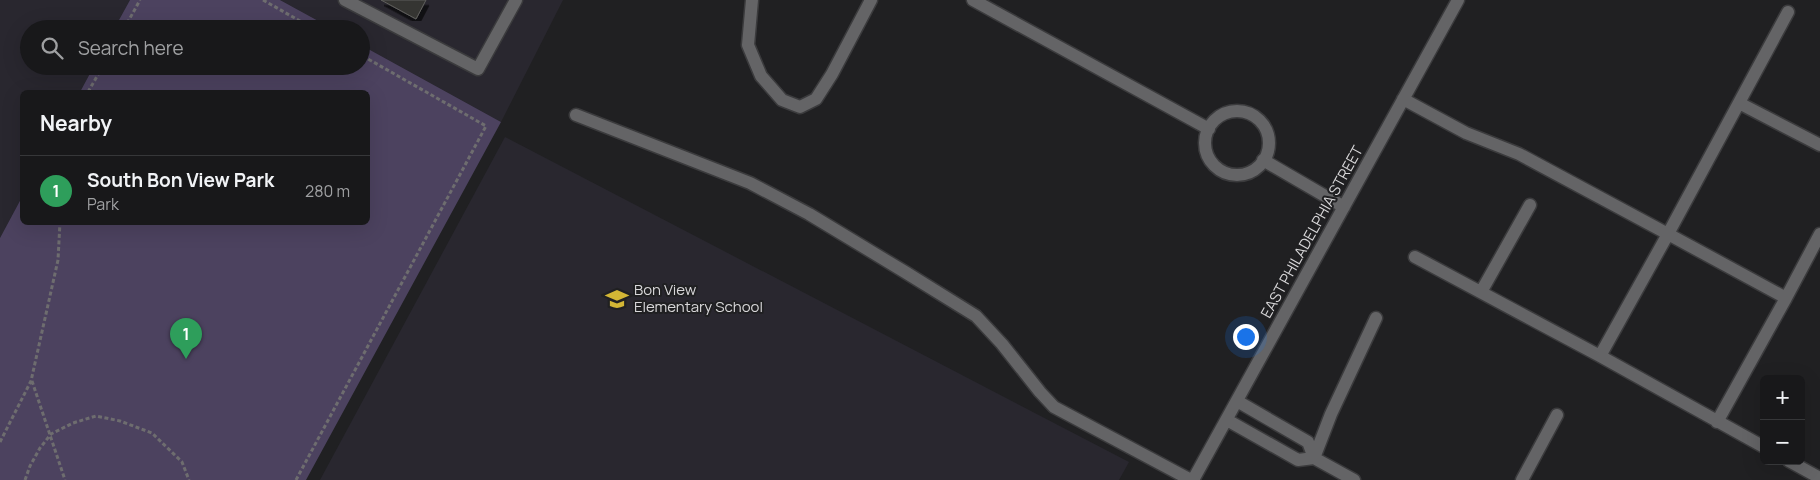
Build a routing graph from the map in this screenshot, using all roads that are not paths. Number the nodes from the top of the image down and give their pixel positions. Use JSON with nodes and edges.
{"nodes":[{"id":1,"x":345,"y":0,"type":"edge"},
{"id":2,"x":516,"y":0,"type":"edge"},
{"id":3,"x":752,"y":0,"type":"edge"},
{"id":4,"x":871,"y":0,"type":"edge"},
{"id":5,"x":973,"y":0,"type":"edge"},
{"id":6,"x":1458,"y":0,"type":"edge"},
{"id":7,"x":1788,"y":12,"type":"dead end"},
{"id":8,"x":1403,"y":100,"type":"junction"},
{"id":9,"x":1740,"y":103,"type":"junction"},
{"id":10,"x":576,"y":115,"type":"dead end"},
{"id":11,"x":1209,"y":129,"type":"junction"},
{"id":12,"x":1820,"y":145,"type":"edge"},
{"id":13,"x":1263,"y":160,"type":"junction"},
{"id":14,"x":1530,"y":205,"type":"dead end"},
{"id":15,"x":1344,"y":207,"type":"junction"},
{"id":16,"x":1668,"y":234,"type":"junction"},
{"id":17,"x":1820,"y":234,"type":"edge"},
{"id":18,"x":1415,"y":257,"type":"dead end"},
{"id":19,"x":1481,"y":292,"type":"junction"},
{"id":20,"x":1786,"y":298,"type":"junction"},
{"id":21,"x":1376,"y":318,"type":"dead end"},
{"id":22,"x":1600,"y":356,"type":"junction"},
{"id":23,"x":1237,"y":401,"type":"junction"},
{"id":24,"x":1557,"y":415,"type":"dead end"},
{"id":25,"x":1226,"y":420,"type":"junction"},
{"id":26,"x":1717,"y":422,"type":"junction"},
{"id":27,"x":1760,"y":445,"type":"edge"},
{"id":28,"x":1314,"y":458,"type":"junction"},
{"id":29,"x":1797,"y":465,"type":"edge"},
{"id":30,"x":1820,"y":478,"type":"edge"},
{"id":31,"x":1192,"y":480,"type":"edge"},
{"id":32,"x":1354,"y":480,"type":"edge"},
{"id":33,"x":1522,"y":480,"type":"edge"}],
"edges":[{"from":1,"to":2,"type":"street"},
{"from":3,"to":4,"type":"street"},
{"from":5,"to":11,"type":"street"},
{"from":6,"to":8,"type":"street","name":"EAST PHILADELPHIA STREET"},
{"from":7,"to":9,"type":"street"},
{"from":8,"to":15,"type":"street","name":"EAST PHILADELPHIA STREET"},
{"from":8,"to":16,"type":"street"},
{"from":9,"to":12,"type":"street"},
{"from":9,"to":16,"type":"street"},
{"from":10,"to":31,"type":"street"},
{"from":11,"to":13,"type":"street"},
{"from":11,"to":13,"type":"street"},
{"from":13,"to":15,"type":"street"},
{"from":14,"to":19,"type":"street"},
{"from":15,"to":23,"type":"street","name":"EAST PHILADELPHIA STREET"},
{"from":16,"to":20,"type":"street"},
{"from":16,"to":22,"type":"street"},
{"from":17,"to":20,"type":"street"},
{"from":18,"to":19,"type":"street"},
{"from":19,"to":22,"type":"street"},
{"from":20,"to":26,"type":"street"},
{"from":21,"to":28,"type":"street"},
{"from":22,"to":26,"type":"street"},
{"from":23,"to":25,"type":"street","name":"EAST PHILADELPHIA STREET"},
{"from":23,"to":28,"type":"street"},
{"from":24,"to":33,"type":"street"},
{"from":25,"to":28,"type":"street"},
{"from":25,"to":31,"type":"street","name":"EAST PHILADELPHIA STREET"},
{"from":26,"to":27,"type":"street"},
{"from":28,"to":32,"type":"street"},
{"from":29,"to":30,"type":"street"}]}
